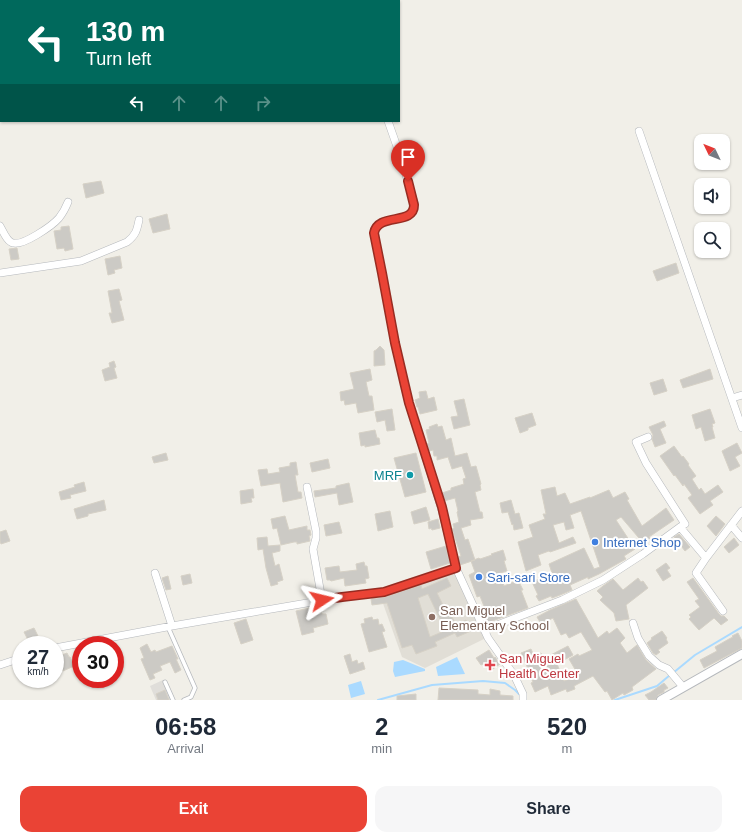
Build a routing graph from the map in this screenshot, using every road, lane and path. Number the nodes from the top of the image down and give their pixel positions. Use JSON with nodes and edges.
{"nodes":[{"id":1,"x":388,"y":122,"type":"edge"},
{"id":2,"x":639,"y":131,"type":"dead end"},
{"id":3,"x":68,"y":202,"type":"dead end"},
{"id":4,"x":139,"y":220,"type":"dead end"},
{"id":5,"x":0,"y":226,"type":"edge"},
{"id":6,"x":0,"y":272,"type":"edge"},
{"id":7,"x":742,"y":395,"type":"edge"},
{"id":8,"x":732,"y":398,"type":"junction"},
{"id":9,"x":742,"y":428,"type":"edge"},
{"id":10,"x":648,"y":437,"type":"dead end"},
{"id":11,"x":308,"y":487,"type":"dead end"},
{"id":12,"x":742,"y":511,"type":"edge"},
{"id":13,"x":731,"y":525,"type":"junction"},
{"id":14,"x":680,"y":527,"type":"junction"},
{"id":15,"x":742,"y":538,"type":"edge"},
{"id":16,"x":706,"y":558,"type":"junction"},
{"id":17,"x":456,"y":568,"type":"junction"},
{"id":18,"x":155,"y":573,"type":"dead end"},
{"id":19,"x":322,"y":600,"type":"junction"},
{"id":20,"x":723,"y":611,"type":"dead end"},
{"id":21,"x":633,"y":623,"type":"dead end"},
{"id":22,"x":170,"y":627,"type":"junction"},
{"id":23,"x":484,"y":630,"type":"junction"},
{"id":24,"x":64,"y":646,"type":"edge"},
{"id":25,"x":742,"y":654,"type":"edge"},
{"id":26,"x":12,"y":661,"type":"edge"},
{"id":27,"x":0,"y":665,"type":"edge"},
{"id":28,"x":165,"y":682,"type":"dead end"},
{"id":29,"x":683,"y":687,"type":"junction"},
{"id":30,"x":523,"y":697,"type":"edge"},
{"id":31,"x":173,"y":700,"type":"edge"},
{"id":32,"x":184,"y":700,"type":"edge"},
{"id":33,"x":661,"y":700,"type":"edge"}],
"edges":[{"from":1,"to":17,"type":"street"},
{"from":2,"to":8,"type":"street"},
{"from":3,"to":5,"type":"street"},
{"from":4,"to":6,"type":"street"},
{"from":7,"to":8,"type":"street"},
{"from":8,"to":9,"type":"street"},
{"from":10,"to":14,"type":"street"},
{"from":11,"to":19,"type":"street"},
{"from":12,"to":13,"type":"street"},
{"from":13,"to":15,"type":"street"},
{"from":13,"to":16,"type":"street"},
{"from":14,"to":16,"type":"street"},
{"from":14,"to":23,"type":"street"},
{"from":16,"to":20,"type":"street"},
{"from":17,"to":19,"type":"street"},
{"from":17,"to":23,"type":"street"},
{"from":18,"to":22,"type":"street"},
{"from":19,"to":22,"type":"street"},
{"from":21,"to":29,"type":"street"},
{"from":22,"to":24,"type":"street"},
{"from":22,"to":32,"type":"lane"},
{"from":23,"to":30,"type":"street"},
{"from":25,"to":29,"type":"street"},
{"from":26,"to":27,"type":"street"},
{"from":28,"to":31,"type":"lane"},
{"from":29,"to":33,"type":"street"}]}
